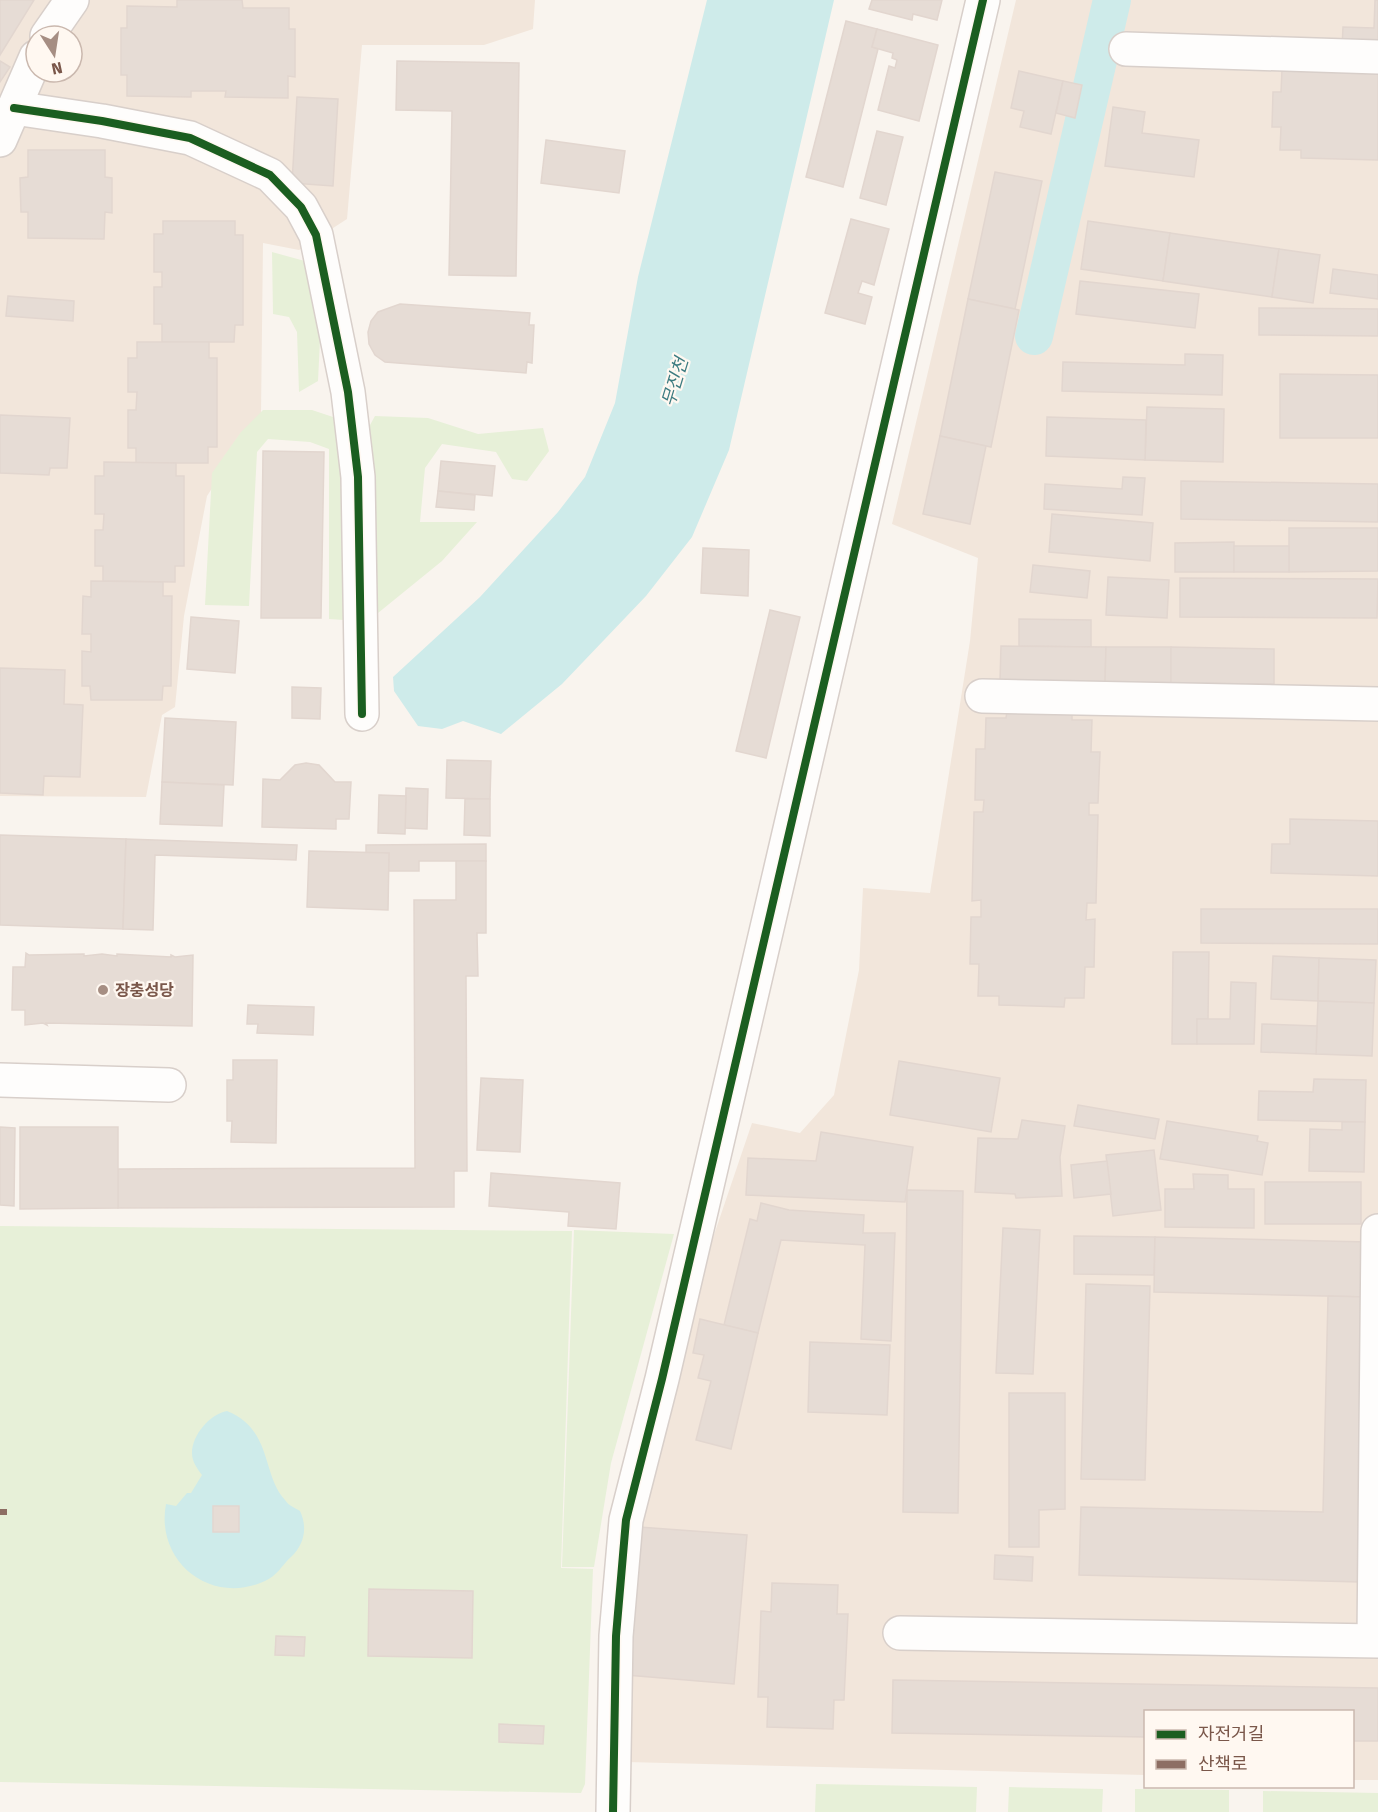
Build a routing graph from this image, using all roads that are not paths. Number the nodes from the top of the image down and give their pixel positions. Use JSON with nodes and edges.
{"nodes":[{"id":1,"x":72,"y":0,"type":"edge"},
{"id":2,"x":983,"y":0,"type":"edge"},
{"id":3,"x":55,"y":24,"type":"edge"},
{"id":4,"x":1126,"y":49,"type":"dead end"},
{"id":5,"x":1378,"y":57,"type":"edge"},
{"id":6,"x":24,"y":84,"type":"edge"},
{"id":7,"x":14,"y":108,"type":"junction"},
{"id":8,"x":0,"y":140,"type":"edge"},
{"id":9,"x":982,"y":696,"type":"dead end"},
{"id":10,"x":1378,"y":704,"type":"edge"},
{"id":11,"x":362,"y":714,"type":"dead end"},
{"id":12,"x":0,"y":1080,"type":"edge"},
{"id":13,"x":169,"y":1085,"type":"dead end"},
{"id":14,"x":1378,"y":1231,"type":"edge"},
{"id":15,"x":900,"y":1633,"type":"dead end"},
{"id":16,"x":1376,"y":1641,"type":"edge"},
{"id":17,"x":613,"y":1812,"type":"edge"}],
"edges":[{"from":1,"to":3,"type":"street"},
{"from":2,"to":17,"type":"street"},
{"from":4,"to":5,"type":"street"},
{"from":6,"to":7,"type":"street"},
{"from":7,"to":8,"type":"street"},
{"from":7,"to":11,"type":"street"},
{"from":9,"to":10,"type":"street"},
{"from":12,"to":13,"type":"street"},
{"from":14,"to":16,"type":"street"},
{"from":15,"to":16,"type":"street"}]}
